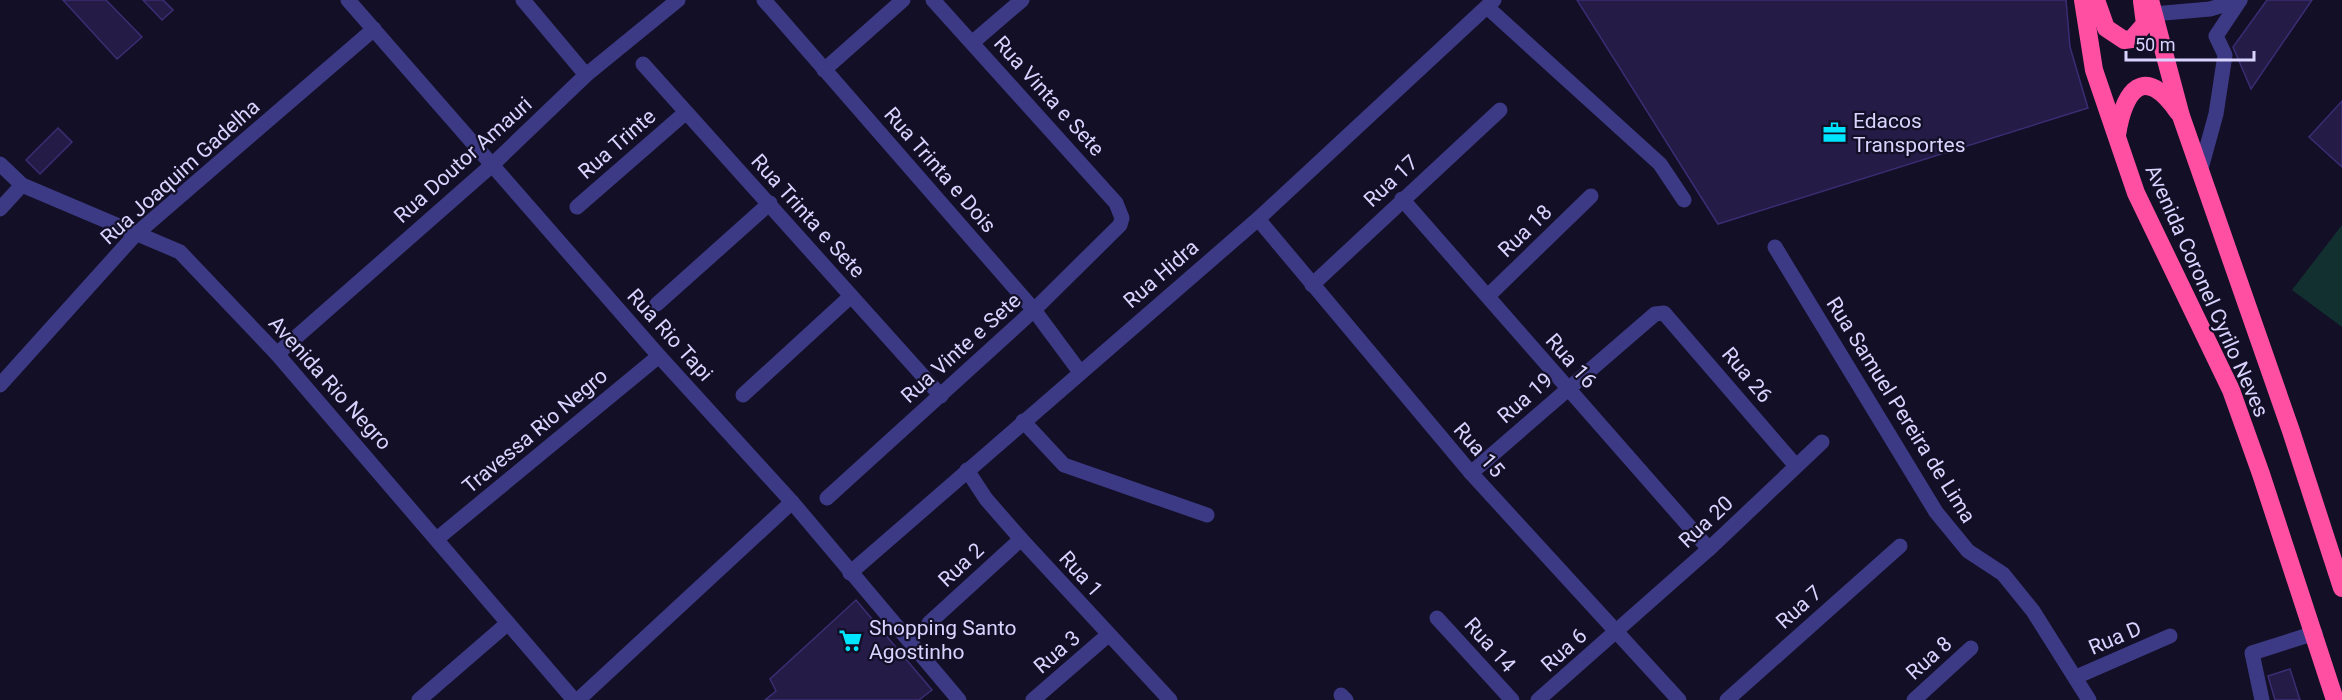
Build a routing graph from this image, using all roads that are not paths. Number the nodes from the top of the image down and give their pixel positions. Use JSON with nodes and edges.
{"nodes":[{"id":1,"x":348,"y":0,"type":"edge"},
{"id":2,"x":523,"y":0,"type":"edge"},
{"id":3,"x":678,"y":0,"type":"edge"},
{"id":4,"x":764,"y":0,"type":"edge"},
{"id":5,"x":903,"y":0,"type":"edge"},
{"id":6,"x":933,"y":0,"type":"edge"},
{"id":7,"x":1022,"y":0,"type":"edge"},
{"id":8,"x":2083,"y":0,"type":"edge"},
{"id":9,"x":2096,"y":0,"type":"edge"},
{"id":10,"x":2240,"y":0,"type":"edge"},
{"id":11,"x":1490,"y":3,"type":"edge"},
{"id":12,"x":2148,"y":5,"type":"edge"},
{"id":13,"x":374,"y":29,"type":"junction"},
{"id":14,"x":973,"y":42,"type":"junction"},
{"id":15,"x":643,"y":64,"type":"dead end"},
{"id":16,"x":824,"y":70,"type":"junction"},
{"id":17,"x":586,"y":75,"type":"junction"},
{"id":18,"x":1500,"y":110,"type":"dead end"},
{"id":19,"x":685,"y":113,"type":"junction"},
{"id":20,"x":2181,"y":116,"type":"junction"},
{"id":21,"x":2117,"y":140,"type":"junction"},
{"id":22,"x":0,"y":164,"type":"edge"},
{"id":23,"x":492,"y":165,"type":"junction"},
{"id":24,"x":2200,"y":172,"type":"junction"},
{"id":25,"x":22,"y":185,"type":"junction"},
{"id":26,"x":1591,"y":196,"type":"dead end"},
{"id":27,"x":1402,"y":199,"type":"junction"},
{"id":28,"x":1684,"y":200,"type":"dead end"},
{"id":29,"x":770,"y":203,"type":"junction"},
{"id":30,"x":577,"y":207,"type":"dead end"},
{"id":31,"x":0,"y":209,"type":"edge"},
{"id":32,"x":1258,"y":219,"type":"junction"},
{"id":33,"x":1120,"y":225,"type":"joint"},
{"id":34,"x":135,"y":235,"type":"junction"},
{"id":35,"x":1775,"y":247,"type":"dead end"},
{"id":36,"x":1312,"y":285,"type":"junction"},
{"id":37,"x":851,"y":296,"type":"junction"},
{"id":38,"x":1488,"y":296,"type":"junction"},
{"id":39,"x":657,"y":304,"type":"dead end"},
{"id":40,"x":1034,"y":310,"type":"junction"},
{"id":41,"x":1664,"y":313,"type":"joint"},
{"id":42,"x":277,"y":354,"type":"junction"},
{"id":43,"x":659,"y":356,"type":"junction"},
{"id":44,"x":1080,"y":372,"type":"junction"},
{"id":45,"x":0,"y":385,"type":"edge"},
{"id":46,"x":1567,"y":390,"type":"junction"},
{"id":47,"x":743,"y":395,"type":"dead end"},
{"id":48,"x":940,"y":396,"type":"junction"},
{"id":49,"x":1023,"y":421,"type":"junction"},
{"id":50,"x":1822,"y":442,"type":"dead end"},
{"id":51,"x":1796,"y":466,"type":"junction"},
{"id":52,"x":967,"y":470,"type":"junction"},
{"id":53,"x":1471,"y":473,"type":"junction"},
{"id":54,"x":827,"y":498,"type":"dead end"},
{"id":55,"x":792,"y":502,"type":"junction"},
{"id":56,"x":1207,"y":514,"type":"dead end"},
{"id":57,"x":438,"y":538,"type":"junction"},
{"id":58,"x":1021,"y":538,"type":"junction"},
{"id":59,"x":1900,"y":546,"type":"dead end"},
{"id":60,"x":1709,"y":549,"type":"junction"},
{"id":61,"x":850,"y":573,"type":"junction"},
{"id":62,"x":2342,"y":588,"type":"edge"},
{"id":63,"x":1437,"y":618,"type":"dead end"},
{"id":64,"x":508,"y":623,"type":"junction"},
{"id":65,"x":929,"y":623,"type":"dead end"},
{"id":66,"x":1617,"y":631,"type":"junction"},
{"id":67,"x":2315,"y":633,"type":"junction"},
{"id":68,"x":1108,"y":635,"type":"junction"},
{"id":69,"x":2170,"y":636,"type":"dead end"},
{"id":70,"x":1971,"y":648,"type":"dead end"},
{"id":71,"x":2076,"y":677,"type":"junction"},
{"id":72,"x":419,"y":700,"type":"edge"},
{"id":73,"x":576,"y":700,"type":"edge"},
{"id":74,"x":958,"y":700,"type":"edge"},
{"id":75,"x":1034,"y":700,"type":"edge"},
{"id":76,"x":1170,"y":700,"type":"edge"},
{"id":77,"x":1512,"y":700,"type":"edge"},
{"id":78,"x":1538,"y":700,"type":"edge"},
{"id":79,"x":1679,"y":700,"type":"edge"},
{"id":80,"x":1727,"y":700,"type":"edge"},
{"id":81,"x":1914,"y":700,"type":"edge"},
{"id":82,"x":2089,"y":700,"type":"edge"},
{"id":83,"x":2262,"y":700,"type":"edge"},
{"id":84,"x":2335,"y":700,"type":"edge"}],
"edges":[{"from":1,"to":13,"type":"street","name":"Rua Rio Tapi"},
{"from":2,"to":17,"type":"street"},
{"from":3,"to":17,"type":"street","name":"Rua Doutor Amauri"},
{"from":4,"to":16,"type":"street","name":"Rua Trinta e Dois"},
{"from":5,"to":16,"type":"street"},
{"from":6,"to":14,"type":"street","name":"Rua Vinta e Sete"},
{"from":7,"to":14,"type":"street"},
{"from":8,"to":21,"type":"highway","name":"Avenida Coronel Cyrilo Neves"},
{"from":9,"to":12,"type":"highway"},
{"from":10,"to":12,"type":"street"},
{"from":10,"to":24,"type":"street"},
{"from":11,"to":28,"type":"street"},
{"from":11,"to":32,"type":"street","name":"Rua Hidra"},
{"from":12,"to":20,"type":"highway","name":"Avenida Coronel Cyrilo Neves"},
{"from":13,"to":23,"type":"street","name":"Rua Rio Tapi"},
{"from":13,"to":34,"type":"street","name":"Rua Joaquim Gadelha"},
{"from":14,"to":33,"type":"street","name":"Rua Vinta e Sete"},
{"from":15,"to":19,"type":"street","name":"Rua Trinta e Sete"},
{"from":16,"to":40,"type":"street","name":"Rua Trinta e Dois"},
{"from":17,"to":23,"type":"street","name":"Rua Doutor Amauri"},
{"from":18,"to":27,"type":"street","name":"Rua 17"},
{"from":19,"to":29,"type":"street","name":"Rua Trinta e Sete"},
{"from":19,"to":30,"type":"street","name":"Rua Trinte"},
{"from":20,"to":21,"type":"highway"},
{"from":20,"to":24,"type":"highway","name":"Avenida Coronel Cyrilo Neves"},
{"from":21,"to":67,"type":"highway","name":"Avenida Coronel Cyrilo Neves"},
{"from":22,"to":25,"type":"street","name":"Avenida Rio Negro"},
{"from":23,"to":42,"type":"street","name":"Rua Doutor Amauri"},
{"from":23,"to":43,"type":"street","name":"Rua Rio Tapi"},
{"from":24,"to":62,"type":"highway","name":"Avenida Coronel Cyrilo Neves"},
{"from":25,"to":31,"type":"street"},
{"from":25,"to":34,"type":"street","name":"Avenida Rio Negro"},
{"from":26,"to":38,"type":"street","name":"Rua 18"},
{"from":27,"to":36,"type":"street","name":"Rua 17"},
{"from":27,"to":38,"type":"street","name":"Rua 16"},
{"from":29,"to":37,"type":"street","name":"Rua Trinta e Sete"},
{"from":29,"to":39,"type":"street"},
{"from":32,"to":36,"type":"street","name":"Rua 15"},
{"from":32,"to":44,"type":"street","name":"Rua Hidra"},
{"from":33,"to":40,"type":"street","name":"Rua Vinte e Sete"},
{"from":34,"to":42,"type":"street","name":"Avenida Rio Negro"},
{"from":34,"to":45,"type":"street","name":"Rua Joaquim Gadelha"},
{"from":35,"to":71,"type":"street","name":"Rua Samuel Pereira de Lima"},
{"from":36,"to":53,"type":"street","name":"Rua 15"},
{"from":37,"to":47,"type":"street"},
{"from":37,"to":48,"type":"street","name":"Rua Trinta e Sete"},
{"from":38,"to":46,"type":"street","name":"Rua 16"},
{"from":40,"to":44,"type":"street","name":"Rua Trinta e Dois"},
{"from":40,"to":48,"type":"street","name":"Rua Vinte e Sete"},
{"from":41,"to":46,"type":"street","name":"Rua 19"},
{"from":41,"to":51,"type":"street","name":"Rua 26"},
{"from":42,"to":57,"type":"street","name":"Avenida Rio Negro"},
{"from":43,"to":55,"type":"street","name":"Rua Rio Tapi"},
{"from":43,"to":57,"type":"street","name":"Travessa Rio Negro"},
{"from":44,"to":49,"type":"street","name":"Rua Hidra"},
{"from":46,"to":53,"type":"street","name":"Rua 19"},
{"from":46,"to":60,"type":"street","name":"Rua 16"},
{"from":48,"to":54,"type":"street","name":"Rua Vinte e Sete"},
{"from":49,"to":52,"type":"street","name":"Rua Hidra"},
{"from":49,"to":56,"type":"street"},
{"from":50,"to":51,"type":"street","name":"Rua 20"},
{"from":51,"to":60,"type":"street","name":"Rua 20"},
{"from":52,"to":58,"type":"street","name":"Rua 1"},
{"from":52,"to":61,"type":"street","name":"Rua Hidra"},
{"from":53,"to":66,"type":"street","name":"Rua 15"},
{"from":55,"to":61,"type":"street","name":"Rua Rio Tapi"},
{"from":55,"to":73,"type":"street"},
{"from":57,"to":64,"type":"street","name":"Avenida Rio Negro"},
{"from":58,"to":65,"type":"street","name":"Rua 2"},
{"from":58,"to":68,"type":"street","name":"Rua 1"},
{"from":59,"to":80,"type":"street","name":"Rua 7"},
{"from":60,"to":66,"type":"street","name":"Rua 20"},
{"from":61,"to":74,"type":"street","name":"Rua Rio Tapi"},
{"from":63,"to":77,"type":"street","name":"Rua 14"},
{"from":64,"to":72,"type":"street"},
{"from":64,"to":73,"type":"street","name":"Avenida Rio Negro"},
{"from":66,"to":78,"type":"street","name":"Rua 6"},
{"from":66,"to":79,"type":"street","name":"Rua 15"},
{"from":67,"to":83,"type":"street"},
{"from":67,"to":84,"type":"highway","name":"Avenida Coronel Cyrilo Neves"},
{"from":68,"to":75,"type":"street","name":"Rua 3"},
{"from":68,"to":76,"type":"street","name":"Rua 1"},
{"from":69,"to":71,"type":"street","name":"Rua D"},
{"from":70,"to":81,"type":"street","name":"Rua 8"},
{"from":71,"to":82,"type":"street","name":"Rua Samuel Pereira de Lima"}]}
